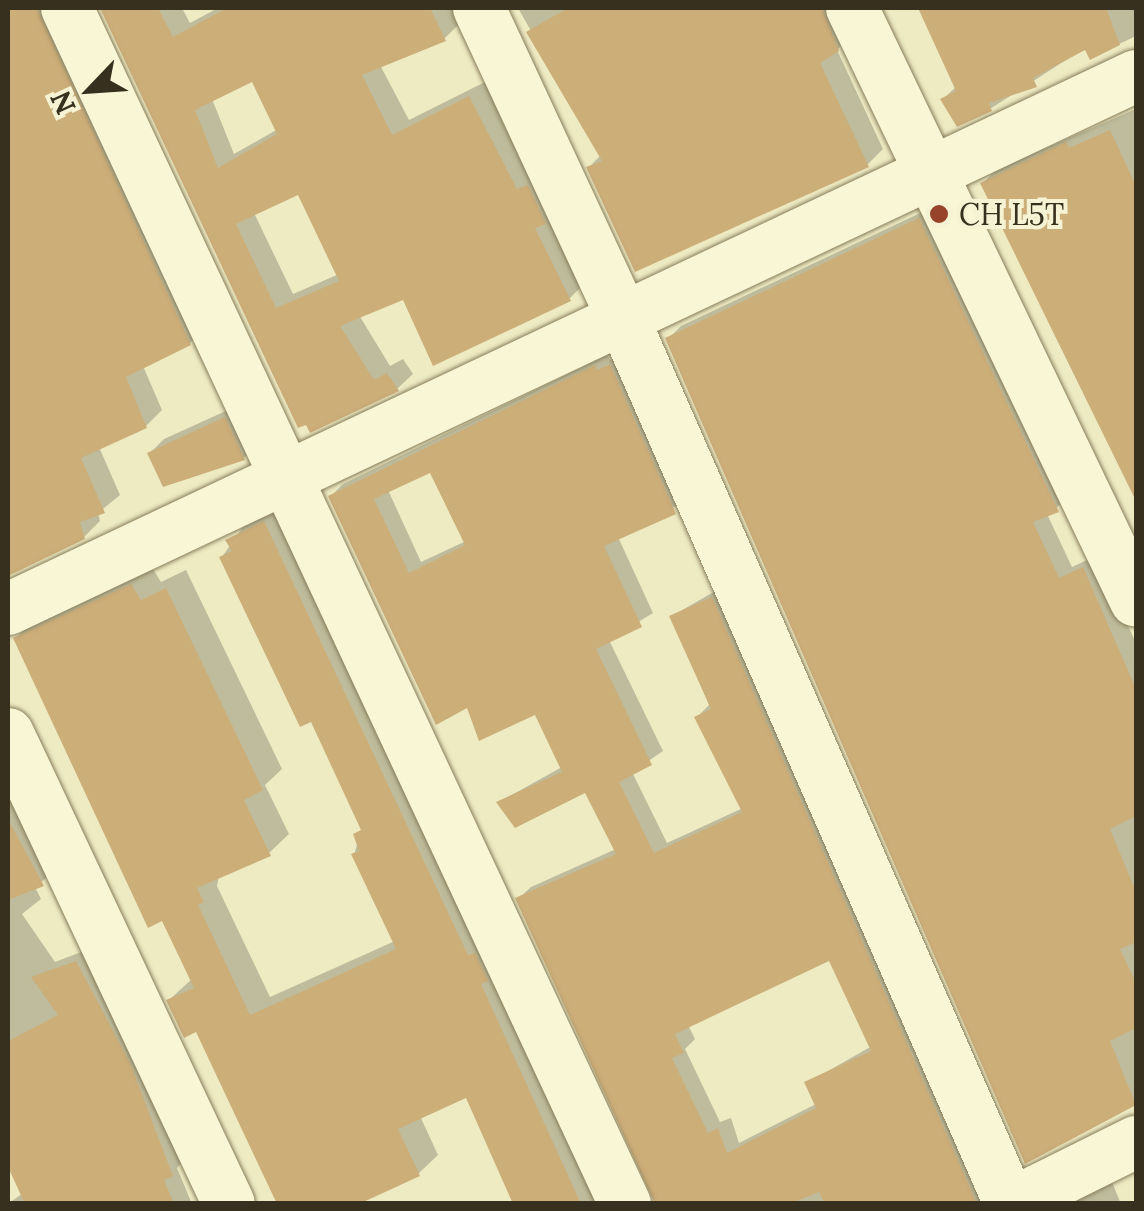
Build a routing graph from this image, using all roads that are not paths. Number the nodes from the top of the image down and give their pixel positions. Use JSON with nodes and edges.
{"nodes":[{"id":1,"x":67,"y":8,"type":"edge"},
{"id":2,"x":478,"y":8,"type":"edge"},
{"id":3,"x":852,"y":8,"type":"edge"},
{"id":4,"x":1136,"y":76,"type":"edge"},
{"id":5,"x":930,"y":174,"type":"junction"},
{"id":6,"x":623,"y":318,"type":"junction"},
{"id":7,"x":286,"y":478,"type":"junction"},
{"id":8,"x":1136,"y":601,"type":"edge"},
{"id":9,"x":8,"y":609,"type":"edge"},
{"id":10,"x":8,"y":734,"type":"edge"},
{"id":11,"x":1136,"y":1142,"type":"edge"},
{"id":12,"x":229,"y":1204,"type":"edge"},
{"id":13,"x":625,"y":1204,"type":"edge"},
{"id":14,"x":1010,"y":1204,"type":"edge"}],
"edges":[{"from":1,"to":7,"type":"street"},
{"from":2,"to":6,"type":"street"},
{"from":3,"to":5,"type":"street"},
{"from":4,"to":5,"type":"street"},
{"from":5,"to":6,"type":"street"},
{"from":5,"to":8,"type":"street"},
{"from":6,"to":7,"type":"street"},
{"from":6,"to":14,"type":"street"},
{"from":7,"to":9,"type":"street"},
{"from":7,"to":13,"type":"street"},
{"from":10,"to":12,"type":"street"},
{"from":11,"to":14,"type":"street"}]}
